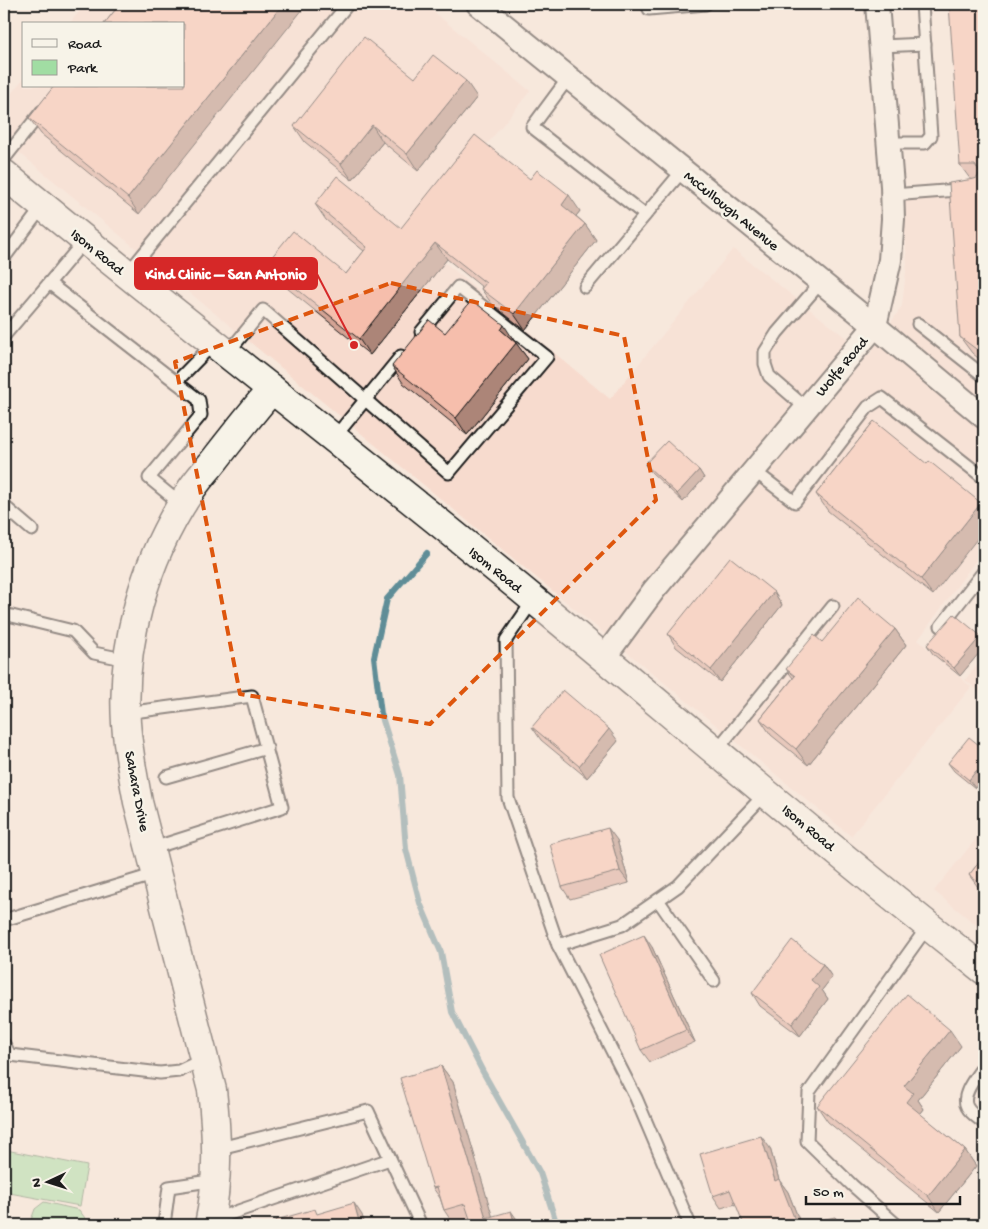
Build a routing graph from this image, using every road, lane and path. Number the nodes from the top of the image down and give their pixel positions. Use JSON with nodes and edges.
{"nodes":[{"id":1,"x":348,"y":4,"type":"edge"},
{"id":2,"x":478,"y":4,"type":"edge"},
{"id":3,"x":647,"y":4,"type":"edge"},
{"id":4,"x":706,"y":4,"type":"edge"},
{"id":5,"x":878,"y":4,"type":"edge"},
{"id":6,"x":922,"y":4,"type":"edge"},
{"id":7,"x":925,"y":44,"type":"junction"},
{"id":8,"x":881,"y":46,"type":"junction"},
{"id":9,"x":569,"y":77,"type":"junction"},
{"id":10,"x":50,"y":101,"type":"edge"},
{"id":11,"x":888,"y":143,"type":"junction"},
{"id":12,"x":4,"y":159,"type":"edge"},
{"id":13,"x":683,"y":170,"type":"junction"},
{"id":14,"x":4,"y":174,"type":"edge"},
{"id":15,"x":984,"y":188,"type":"edge"},
{"id":16,"x":892,"y":194,"type":"junction"},
{"id":17,"x":43,"y":206,"type":"junction"},
{"id":18,"x":645,"y":215,"type":"junction"},
{"id":19,"x":85,"y":240,"type":"junction"},
{"id":20,"x":4,"y":258,"type":"edge"},
{"id":21,"x":127,"y":274,"type":"junction"},
{"id":22,"x":49,"y":282,"type":"junction"},
{"id":23,"x":821,"y":282,"type":"junction"},
{"id":24,"x":585,"y":287,"type":"dead end"},
{"id":25,"x":918,"y":324,"type":"dead end"},
{"id":26,"x":876,"y":326,"type":"junction"},
{"id":27,"x":4,"y":336,"type":"edge"},
{"id":28,"x":220,"y":349,"type":"junction"},
{"id":29,"x":984,"y":376,"type":"edge"},
{"id":30,"x":176,"y":382,"type":"junction"},
{"id":31,"x":272,"y":389,"type":"junction"},
{"id":32,"x":366,"y":399,"type":"junction"},
{"id":33,"x":806,"y":408,"type":"junction"},
{"id":34,"x":984,"y":417,"type":"edge"},
{"id":35,"x":334,"y":438,"type":"junction"},
{"id":36,"x":754,"y":470,"type":"junction"},
{"id":37,"x":984,"y":478,"type":"edge"},
{"id":38,"x":182,"y":505,"type":"junction"},
{"id":39,"x":4,"y":506,"type":"edge"},
{"id":40,"x":32,"y":530,"type":"dead end"},
{"id":41,"x":984,"y":571,"type":"edge"},
{"id":42,"x":534,"y":599,"type":"junction"},
{"id":43,"x":833,"y":606,"type":"dead end"},
{"id":44,"x":4,"y":614,"type":"edge"},
{"id":45,"x":941,"y":626,"type":"edge"},
{"id":46,"x":604,"y":659,"type":"junction"},
{"id":47,"x":129,"y":660,"type":"junction"},
{"id":48,"x":126,"y":713,"type":"junction"},
{"id":49,"x":266,"y":748,"type":"junction"},
{"id":50,"x":716,"y":752,"type":"junction"},
{"id":51,"x":166,"y":777,"type":"dead end"},
{"id":52,"x":767,"y":792,"type":"junction"},
{"id":53,"x":153,"y":862,"type":"junction"},
{"id":54,"x":658,"y":900,"type":"junction"},
{"id":55,"x":4,"y":920,"type":"edge"},
{"id":56,"x":928,"y":926,"type":"junction"},
{"id":57,"x":558,"y":945,"type":"junction"},
{"id":58,"x":984,"y":970,"type":"edge"},
{"id":59,"x":714,"y":981,"type":"dead end"},
{"id":60,"x":4,"y":1044,"type":"edge"},
{"id":61,"x":204,"y":1059,"type":"junction"},
{"id":62,"x":984,"y":1065,"type":"edge"},
{"id":63,"x":984,"y":1123,"type":"edge"},
{"id":64,"x":216,"y":1149,"type":"junction"},
{"id":65,"x":390,"y":1159,"type":"junction"},
{"id":66,"x":216,"y":1180,"type":"junction"},
{"id":67,"x":210,"y":1223,"type":"edge"},
{"id":68,"x":164,"y":1225,"type":"edge"},
{"id":69,"x":420,"y":1225,"type":"edge"},
{"id":70,"x":690,"y":1225,"type":"edge"},
{"id":71,"x":897,"y":1225,"type":"edge"}],
"edges":[{"from":1,"to":21,"type":"lane"},
{"from":2,"to":9,"type":"street","name":"McCullough Avenue"},
{"from":3,"to":4,"type":"lane"},
{"from":5,"to":8,"type":"street","name":"Wolfe Road"},
{"from":6,"to":7,"type":"lane"},
{"from":7,"to":8,"type":"lane"},
{"from":7,"to":11,"type":"lane"},
{"from":8,"to":11,"type":"street","name":"Wolfe Road"},
{"from":9,"to":13,"type":"street","name":"McCullough Avenue"},
{"from":9,"to":18,"type":"lane"},
{"from":10,"to":12,"type":"lane"},
{"from":11,"to":16,"type":"street","name":"Wolfe Road"},
{"from":13,"to":18,"type":"lane"},
{"from":13,"to":23,"type":"street","name":"McCullough Avenue"},
{"from":14,"to":17,"type":"street","name":"Isom Road"},
{"from":15,"to":16,"type":"lane"},
{"from":16,"to":26,"type":"street","name":"Wolfe Road"},
{"from":17,"to":19,"type":"street","name":"Isom Road"},
{"from":17,"to":20,"type":"lane"},
{"from":18,"to":24,"type":"lane"},
{"from":19,"to":21,"type":"street","name":"Isom Road"},
{"from":19,"to":22,"type":"lane"},
{"from":21,"to":28,"type":"street","name":"Isom Road"},
{"from":22,"to":27,"type":"lane"},
{"from":22,"to":30,"type":"lane"},
{"from":23,"to":26,"type":"street","name":"McCullough Avenue"},
{"from":23,"to":33,"type":"lane"},
{"from":25,"to":29,"type":"lane"},
{"from":26,"to":33,"type":"street","name":"Wolfe Road"},
{"from":26,"to":34,"type":"street","name":"McCullough Avenue"},
{"from":28,"to":30,"type":"lane"},
{"from":28,"to":31,"type":"street","name":"Isom Road"},
{"from":28,"to":32,"type":"lane"},
{"from":30,"to":38,"type":"lane"},
{"from":31,"to":35,"type":"street","name":"Isom Road"},
{"from":31,"to":38,"type":"street","name":"Sahara Drive"},
{"from":32,"to":32,"type":"lane"},
{"from":32,"to":35,"type":"lane"},
{"from":33,"to":36,"type":"street","name":"Wolfe Road"},
{"from":35,"to":42,"type":"street","name":"Isom Road"},
{"from":36,"to":37,"type":"lane"},
{"from":36,"to":46,"type":"street","name":"Wolfe Road"},
{"from":38,"to":47,"type":"street","name":"Sahara Drive"},
{"from":39,"to":40,"type":"lane"},
{"from":41,"to":45,"type":"lane"},
{"from":42,"to":46,"type":"street","name":"Isom Road"},
{"from":42,"to":57,"type":"lane"},
{"from":43,"to":50,"type":"lane"},
{"from":44,"to":47,"type":"lane"},
{"from":46,"to":50,"type":"street","name":"Isom Road"},
{"from":47,"to":48,"type":"street","name":"Sahara Drive"},
{"from":48,"to":49,"type":"lane"},
{"from":48,"to":53,"type":"street","name":"Sahara Drive"},
{"from":49,"to":51,"type":"lane"},
{"from":49,"to":53,"type":"lane"},
{"from":50,"to":52,"type":"street","name":"Isom Road"},
{"from":52,"to":54,"type":"lane"},
{"from":52,"to":56,"type":"street","name":"Isom Road"},
{"from":53,"to":55,"type":"lane"},
{"from":53,"to":61,"type":"street","name":"Sahara Drive"},
{"from":54,"to":57,"type":"lane"},
{"from":54,"to":59,"type":"lane"},
{"from":56,"to":58,"type":"street","name":"Isom Road"},
{"from":56,"to":71,"type":"lane"},
{"from":57,"to":70,"type":"lane"},
{"from":60,"to":61,"type":"lane"},
{"from":61,"to":64,"type":"street","name":"Sahara Drive"},
{"from":62,"to":63,"type":"lane"},
{"from":64,"to":65,"type":"lane"},
{"from":64,"to":66,"type":"street","name":"Sahara Drive"},
{"from":65,"to":67,"type":"lane"},
{"from":65,"to":69,"type":"lane"},
{"from":66,"to":67,"type":"street","name":"Sahara Drive"},
{"from":66,"to":68,"type":"lane"}]}
